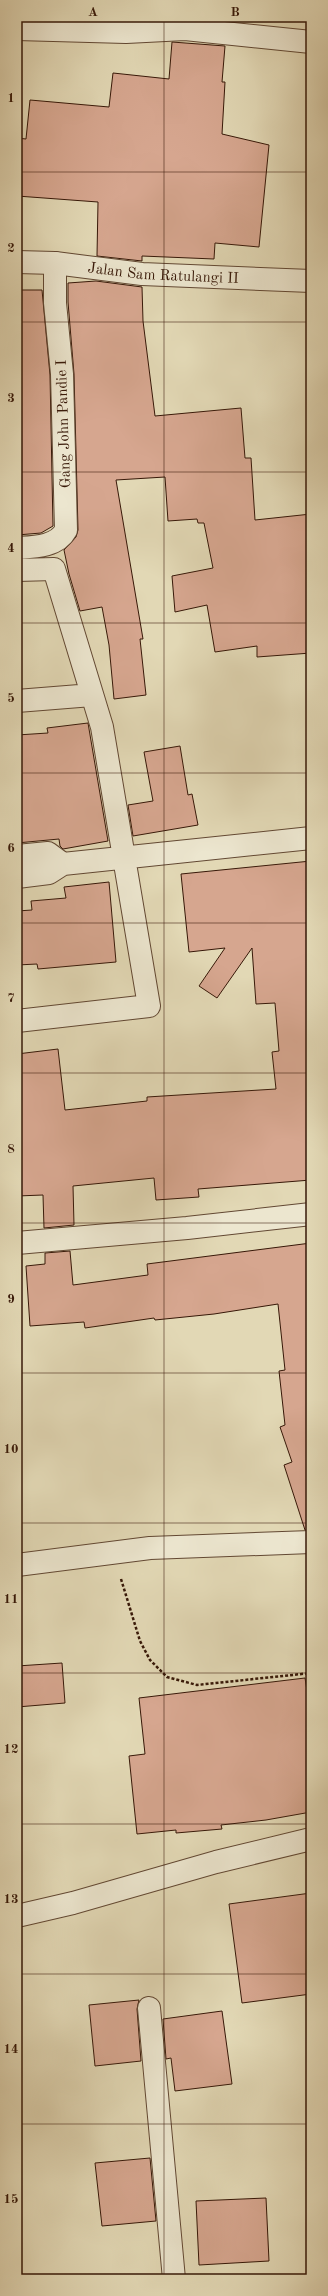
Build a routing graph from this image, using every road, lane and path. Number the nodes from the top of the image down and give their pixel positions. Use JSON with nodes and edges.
{"nodes":[{"id":1,"x":17,"y":29,"type":"edge"},
{"id":2,"x":311,"y":42,"type":"edge"},
{"id":3,"x":17,"y":262,"type":"edge"},
{"id":4,"x":55,"y":262,"type":"junction"},
{"id":5,"x":311,"y":280,"type":"edge"},
{"id":6,"x":17,"y":548,"type":"edge"},
{"id":7,"x":17,"y":570,"type":"edge"},
{"id":8,"x":92,"y":695,"type":"junction"},
{"id":9,"x":17,"y":700,"type":"edge"},
{"id":10,"x":311,"y":838,"type":"edge"},
{"id":11,"x":17,"y":856,"type":"edge"},
{"id":12,"x":126,"y":859,"type":"junction"},
{"id":13,"x":63,"y":864,"type":"junction"},
{"id":14,"x":17,"y":877,"type":"edge"},
{"id":15,"x":17,"y":1022,"type":"edge"},
{"id":16,"x":311,"y":1214,"type":"edge"},
{"id":17,"x":17,"y":1243,"type":"edge"},
{"id":18,"x":311,"y":1542,"type":"edge"},
{"id":19,"x":112,"y":1552,"type":"junction"},
{"id":20,"x":17,"y":1565,"type":"edge"},
{"id":21,"x":311,"y":1673,"type":"edge"},
{"id":22,"x":311,"y":1839,"type":"edge"},
{"id":23,"x":17,"y":1916,"type":"edge"},
{"id":24,"x":149,"y":2008,"type":"dead end"},
{"id":25,"x":174,"y":2279,"type":"edge"}],
"edges":[{"from":1,"to":2,"type":"street"},
{"from":3,"to":4,"type":"street","name":"Jalan Sam Ratulangi II"},
{"from":4,"to":5,"type":"street","name":"Jalan Sam Ratulangi II"},
{"from":4,"to":6,"type":"street","name":"Gang John Pandie I"},
{"from":7,"to":8,"type":"street"},
{"from":8,"to":9,"type":"street"},
{"from":8,"to":12,"type":"street"},
{"from":10,"to":12,"type":"street"},
{"from":11,"to":13,"type":"street"},
{"from":12,"to":13,"type":"street"},
{"from":12,"to":15,"type":"street"},
{"from":13,"to":14,"type":"street"},
{"from":16,"to":17,"type":"street"},
{"from":18,"to":19,"type":"street"},
{"from":19,"to":20,"type":"street"},
{"from":19,"to":21,"type":"path"},
{"from":22,"to":23,"type":"street"},
{"from":24,"to":25,"type":"street"}]}
